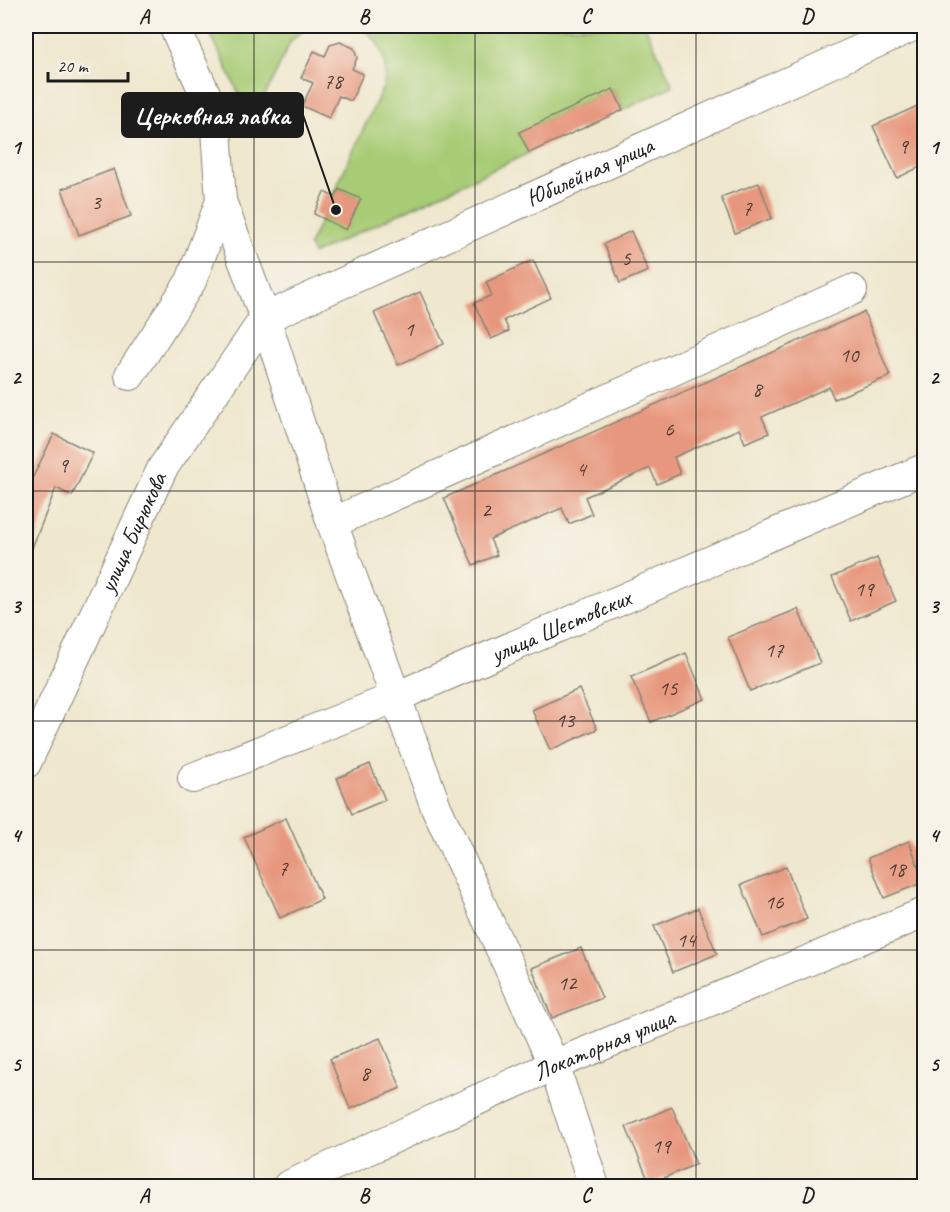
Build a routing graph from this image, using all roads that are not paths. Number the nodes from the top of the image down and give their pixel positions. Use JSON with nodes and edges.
{"nodes":[{"id":1,"x":174,"y":26,"type":"edge"},
{"id":2,"x":913,"y":26,"type":"edge"},
{"id":3,"x":221,"y":201,"type":"junction"},
{"id":4,"x":852,"y":290,"type":"dead end"},
{"id":5,"x":265,"y":318,"type":"junction"},
{"id":6,"x":130,"y":375,"type":"dead end"},
{"id":7,"x":924,"y":469,"type":"edge"},
{"id":8,"x":332,"y":523,"type":"junction"},
{"id":9,"x":396,"y":697,"type":"junction"},
{"id":10,"x":26,"y":763,"type":"edge"},
{"id":11,"x":193,"y":778,"type":"dead end"},
{"id":12,"x":924,"y":913,"type":"edge"},
{"id":13,"x":554,"y":1065,"type":"junction"},
{"id":14,"x":288,"y":1186,"type":"edge"},
{"id":15,"x":594,"y":1186,"type":"edge"}],
"edges":[{"from":1,"to":3,"type":"street"},
{"from":2,"to":5,"type":"street","name":"Юбилейная улица"},
{"from":3,"to":5,"type":"street"},
{"from":3,"to":6,"type":"street"},
{"from":4,"to":8,"type":"street"},
{"from":5,"to":8,"type":"street"},
{"from":5,"to":10,"type":"street","name":"улица Бирюкова"},
{"from":7,"to":9,"type":"street","name":"улица Шестовских"},
{"from":8,"to":9,"type":"street"},
{"from":9,"to":11,"type":"street","name":"улица Шестовских"},
{"from":9,"to":13,"type":"street"},
{"from":12,"to":13,"type":"street","name":"Локаторная улица"},
{"from":13,"to":14,"type":"street","name":"Локаторная улица"},
{"from":13,"to":15,"type":"street"}]}
